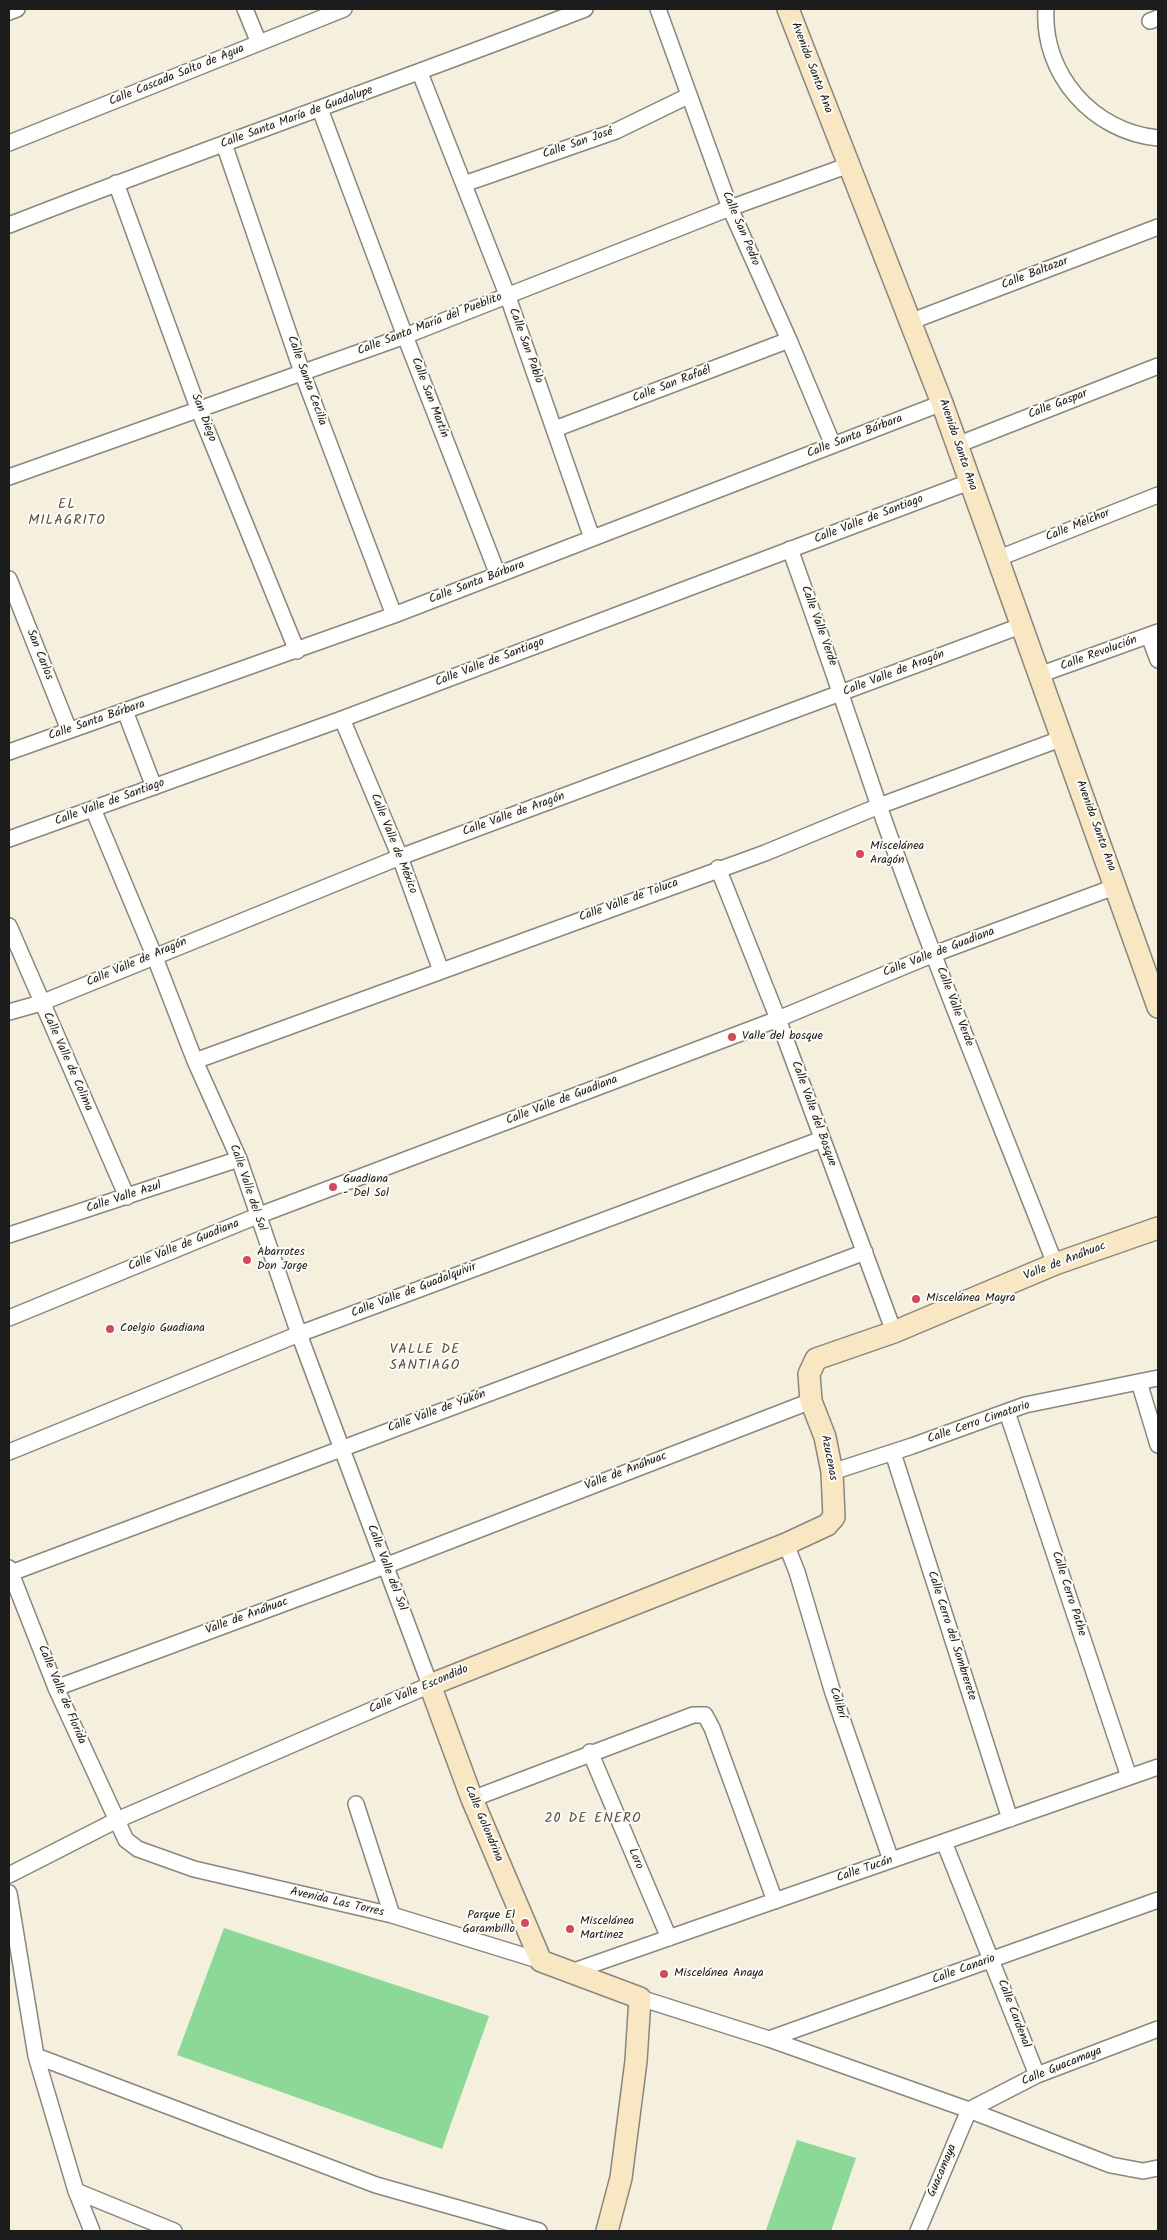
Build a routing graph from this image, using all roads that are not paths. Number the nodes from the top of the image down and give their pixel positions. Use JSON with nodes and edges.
{"nodes":[{"id":1,"x":17,"y":9,"type":"edge"},
{"id":2,"x":245,"y":9,"type":"edge"},
{"id":3,"x":344,"y":9,"type":"edge"},
{"id":4,"x":585,"y":9,"type":"edge"},
{"id":5,"x":658,"y":9,"type":"edge"},
{"id":6,"x":788,"y":9,"type":"edge"},
{"id":7,"x":1046,"y":9,"type":"edge"},
{"id":8,"x":9,"y":12,"type":"edge"},
{"id":9,"x":259,"y":42,"type":"junction"},
{"id":10,"x":420,"y":73,"type":"junction"},
{"id":11,"x":688,"y":96,"type":"junction"},
{"id":12,"x":320,"y":109,"type":"junction"},
{"id":13,"x":1158,"y":138,"type":"edge"},
{"id":14,"x":9,"y":142,"type":"edge"},
{"id":15,"x":224,"y":144,"type":"junction"},
{"id":16,"x":849,"y":165,"type":"junction"},
{"id":17,"x":116,"y":183,"type":"junction"},
{"id":18,"x":464,"y":184,"type":"junction"},
{"id":19,"x":730,"y":208,"type":"junction"},
{"id":20,"x":9,"y":225,"type":"edge"},
{"id":21,"x":1158,"y":227,"type":"edge"},
{"id":22,"x":508,"y":296,"type":"junction"},
{"id":23,"x":912,"y":321,"type":"junction"},
{"id":24,"x":405,"y":336,"type":"junction"},
{"id":25,"x":790,"y":340,"type":"junction"},
{"id":26,"x":1158,"y":366,"type":"edge"},
{"id":27,"x":302,"y":372,"type":"junction"},
{"id":28,"x":942,"y":404,"type":"junction"},
{"id":29,"x":198,"y":408,"type":"junction"},
{"id":30,"x":555,"y":429,"type":"junction"},
{"id":31,"x":958,"y":444,"type":"junction"},
{"id":32,"x":833,"y":445,"type":"junction"},
{"id":33,"x":9,"y":477,"type":"edge"},
{"id":34,"x":969,"y":482,"type":"junction"},
{"id":35,"x":1158,"y":495,"type":"edge"},
{"id":36,"x":592,"y":538,"type":"junction"},
{"id":37,"x":790,"y":550,"type":"junction"},
{"id":38,"x":999,"y":558,"type":"junction"},
{"id":39,"x":498,"y":575,"type":"junction"},
{"id":40,"x":9,"y":579,"type":"edge"},
{"id":41,"x":394,"y":615,"type":"junction"},
{"id":42,"x":1023,"y":625,"type":"junction"},
{"id":43,"x":1154,"y":634,"type":"edge"},
{"id":44,"x":297,"y":651,"type":"junction"},
{"id":45,"x":1158,"y":660,"type":"edge"},
{"id":46,"x":1040,"y":675,"type":"junction"},
{"id":47,"x":842,"y":693,"type":"junction"},
{"id":48,"x":124,"y":711,"type":"junction"},
{"id":49,"x":342,"y":719,"type":"junction"},
{"id":50,"x":69,"y":730,"type":"junction"},
{"id":51,"x":1063,"y":738,"type":"junction"},
{"id":52,"x":9,"y":752,"type":"edge"},
{"id":53,"x":154,"y":787,"type":"junction"},
{"id":54,"x":880,"y":806,"type":"junction"},
{"id":55,"x":93,"y":809,"type":"junction"},
{"id":56,"x":9,"y":839,"type":"edge"},
{"id":57,"x":400,"y":857,"type":"junction"},
{"id":58,"x":718,"y":868,"type":"junction"},
{"id":59,"x":1116,"y":886,"type":"junction"},
{"id":60,"x":9,"y":926,"type":"edge"},
{"id":61,"x":934,"y":954,"type":"junction"},
{"id":62,"x":154,"y":955,"type":"junction"},
{"id":63,"x":441,"y":971,"type":"junction"},
{"id":64,"x":41,"y":1003,"type":"junction"},
{"id":65,"x":1158,"y":1007,"type":"edge"},
{"id":66,"x":9,"y":1012,"type":"edge"},
{"id":67,"x":778,"y":1019,"type":"junction"},
{"id":68,"x":195,"y":1061,"type":"junction"},
{"id":69,"x":822,"y":1139,"type":"junction"},
{"id":70,"x":238,"y":1159,"type":"junction"},
{"id":71,"x":127,"y":1197,"type":"junction"},
{"id":72,"x":257,"y":1216,"type":"junction"},
{"id":73,"x":1158,"y":1228,"type":"edge"},
{"id":74,"x":9,"y":1235,"type":"edge"},
{"id":75,"x":865,"y":1252,"type":"junction"},
{"id":76,"x":1055,"y":1264,"type":"junction"},
{"id":77,"x":9,"y":1318,"type":"edge"},
{"id":78,"x":894,"y":1332,"type":"junction"},
{"id":79,"x":299,"y":1334,"type":"junction"},
{"id":80,"x":1158,"y":1378,"type":"edge"},
{"id":81,"x":1139,"y":1382,"type":"junction"},
{"id":82,"x":811,"y":1401,"type":"junction"},
{"id":83,"x":1007,"y":1412,"type":"junction"},
{"id":84,"x":1158,"y":1445,"type":"edge"},
{"id":85,"x":340,"y":1448,"type":"junction"},
{"id":86,"x":9,"y":1452,"type":"edge"},
{"id":87,"x":893,"y":1453,"type":"junction"},
{"id":88,"x":832,"y":1472,"type":"junction"},
{"id":89,"x":834,"y":1517,"type":"joint"},
{"id":90,"x":786,"y":1544,"type":"junction"},
{"id":91,"x":385,"y":1566,"type":"junction"},
{"id":92,"x":10,"y":1570,"type":"edge"},
{"id":93,"x":430,"y":1685,"type":"junction"},
{"id":94,"x":56,"y":1688,"type":"junction"},
{"id":95,"x":590,"y":1752,"type":"junction"},
{"id":96,"x":1158,"y":1767,"type":"edge"},
{"id":97,"x":1129,"y":1777,"type":"junction"},
{"id":98,"x":472,"y":1799,"type":"junction"},
{"id":99,"x":356,"y":1804,"type":"dead end"},
{"id":100,"x":1010,"y":1819,"type":"junction"},
{"id":101,"x":117,"y":1820,"type":"junction"},
{"id":102,"x":944,"y":1842,"type":"junction"},
{"id":103,"x":891,"y":1860,"type":"junction"},
{"id":104,"x":9,"y":1875,"type":"edge"},
{"id":105,"x":9,"y":1893,"type":"edge"},
{"id":106,"x":1158,"y":1900,"type":"edge"},
{"id":107,"x":775,"y":1901,"type":"junction"},
{"id":108,"x":392,"y":1915,"type":"junction"},
{"id":109,"x":669,"y":1938,"type":"junction"},
{"id":110,"x":992,"y":1960,"type":"junction"},
{"id":111,"x":541,"y":1961,"type":"junction"},
{"id":112,"x":571,"y":1972,"type":"junction"},
{"id":113,"x":640,"y":1998,"type":"junction"},
{"id":114,"x":1158,"y":2029,"type":"edge"},
{"id":115,"x":769,"y":2039,"type":"junction"},
{"id":116,"x":36,"y":2056,"type":"junction"},
{"id":117,"x":1037,"y":2075,"type":"junction"},
{"id":118,"x":968,"y":2110,"type":"junction"},
{"id":119,"x":1151,"y":2170,"type":"edge"},
{"id":120,"x":76,"y":2191,"type":"junction"},
{"id":121,"x":92,"y":2231,"type":"edge"},
{"id":122,"x":174,"y":2231,"type":"edge"},
{"id":123,"x":539,"y":2231,"type":"edge"},
{"id":124,"x":607,"y":2231,"type":"edge"},
{"id":125,"x":918,"y":2231,"type":"edge"}],
"edges":[{"from":1,"to":8,"type":"street"},
{"from":2,"to":9,"type":"street"},
{"from":3,"to":9,"type":"street","name":"Calle Cascada Salto de Agua"},
{"from":4,"to":10,"type":"street","name":"Calle Santa María de Guadalupe"},
{"from":5,"to":11,"type":"street","name":"Calle San Pedro"},
{"from":6,"to":16,"type":"street","name":"Avenida Santa Ana"},
{"from":7,"to":13,"type":"street"},
{"from":9,"to":14,"type":"street","name":"Calle Cascada Salto de Agua"},
{"from":10,"to":12,"type":"street","name":"Calle Santa María de Guadalupe"},
{"from":10,"to":18,"type":"street","name":"Calle San Pablo"},
{"from":11,"to":18,"type":"street","name":"Calle San José"},
{"from":11,"to":19,"type":"street","name":"Calle San Pedro"},
{"from":12,"to":15,"type":"street","name":"Calle Santa María de Guadalupe"},
{"from":12,"to":24,"type":"street","name":"Calle San Martín"},
{"from":15,"to":17,"type":"street","name":"Calle Santa María de Guadalupe"},
{"from":15,"to":27,"type":"street","name":"Calle Santa Cecilia"},
{"from":16,"to":19,"type":"street","name":"Calle Santa María del Pueblito"},
{"from":16,"to":23,"type":"street","name":"Avenida Santa Ana"},
{"from":17,"to":20,"type":"street","name":"Calle Santa María de Guadalupe"},
{"from":17,"to":29,"type":"street","name":"San Diego"},
{"from":18,"to":22,"type":"street","name":"Calle San Pablo"},
{"from":19,"to":22,"type":"street","name":"Calle Santa María del Pueblito"},
{"from":19,"to":25,"type":"street","name":"Calle San Pedro"},
{"from":21,"to":23,"type":"street","name":"Calle Baltazar"},
{"from":22,"to":24,"type":"street","name":"Calle Santa María del Pueblito"},
{"from":22,"to":30,"type":"street","name":"Calle San Pablo"},
{"from":23,"to":28,"type":"street","name":"Avenida Santa Ana"},
{"from":24,"to":27,"type":"street","name":"Calle Santa María del Pueblito"},
{"from":24,"to":39,"type":"street","name":"Calle San Martín"},
{"from":25,"to":30,"type":"street","name":"Calle San Rafaél"},
{"from":25,"to":32,"type":"street","name":"Calle San Pedro"},
{"from":26,"to":31,"type":"street","name":"Calle Gaspar"},
{"from":27,"to":29,"type":"street","name":"Calle Santa María del Pueblito"},
{"from":27,"to":41,"type":"street","name":"Calle Santa Cecilia"},
{"from":28,"to":31,"type":"street","name":"Avenida Santa Ana"},
{"from":28,"to":32,"type":"street","name":"Calle Santa Bárbara"},
{"from":29,"to":33,"type":"street","name":"Calle Santa María del Pueblito"},
{"from":29,"to":44,"type":"street","name":"San Diego"},
{"from":30,"to":36,"type":"street","name":"Calle San Pablo"},
{"from":31,"to":34,"type":"street","name":"Avenida Santa Ana"},
{"from":32,"to":36,"type":"street","name":"Calle Santa Bárbara"},
{"from":34,"to":37,"type":"street","name":"Calle Valle de Santiago"},
{"from":34,"to":38,"type":"street","name":"Avenida Santa Ana"},
{"from":35,"to":38,"type":"street","name":"Calle Melchor"},
{"from":36,"to":39,"type":"street","name":"Calle Santa Bárbara"},
{"from":37,"to":47,"type":"street","name":"Calle Valle Verde"},
{"from":37,"to":49,"type":"street","name":"Calle Valle de Santiago"},
{"from":38,"to":42,"type":"street","name":"Avenida Santa Ana"},
{"from":39,"to":41,"type":"street","name":"Calle Santa Bárbara"},
{"from":40,"to":50,"type":"street","name":"San Carlos"},
{"from":41,"to":44,"type":"street","name":"Calle Santa Bárbara"},
{"from":42,"to":46,"type":"street","name":"Avenida Santa Ana"},
{"from":42,"to":47,"type":"street","name":"Calle Valle de Aragón"},
{"from":43,"to":45,"type":"street"},
{"from":43,"to":46,"type":"street","name":"Calle Revolución"},
{"from":44,"to":48,"type":"street","name":"Calle Santa Bárbara"},
{"from":46,"to":51,"type":"street","name":"Avenida Santa Ana"},
{"from":47,"to":54,"type":"street","name":"Calle Valle Verde"},
{"from":47,"to":57,"type":"street","name":"Calle Valle de Aragón"},
{"from":48,"to":50,"type":"street","name":"Calle Santa Bárbara"},
{"from":48,"to":53,"type":"street"},
{"from":49,"to":53,"type":"street","name":"Calle Valle de Santiago"},
{"from":49,"to":57,"type":"street","name":"Calle Valle de México"},
{"from":50,"to":52,"type":"street","name":"Calle Santa Bárbara"},
{"from":51,"to":54,"type":"street","name":"Calle Valle de Toluca"},
{"from":51,"to":59,"type":"street","name":"Avenida Santa Ana"},
{"from":53,"to":55,"type":"street","name":"Calle Valle de Santiago"},
{"from":54,"to":58,"type":"street","name":"Calle Valle de Toluca"},
{"from":54,"to":61,"type":"street","name":"Calle Valle Verde"},
{"from":55,"to":56,"type":"street","name":"Calle Valle de Santiago"},
{"from":55,"to":62,"type":"street","name":"Calle Valle del Sol"},
{"from":57,"to":62,"type":"street","name":"Calle Valle de Aragón"},
{"from":57,"to":63,"type":"street","name":"Calle Valle de México"},
{"from":58,"to":63,"type":"street","name":"Calle Valle de Toluca"},
{"from":58,"to":67,"type":"street","name":"Calle Valle del Bosque"},
{"from":59,"to":61,"type":"street","name":"Calle Valle de Guadiana"},
{"from":59,"to":65,"type":"street","name":"Avenida Santa Ana"},
{"from":60,"to":64,"type":"street","name":"Calle Valle de Colima"},
{"from":61,"to":67,"type":"street","name":"Calle Valle de Guadiana"},
{"from":61,"to":76,"type":"street","name":"Calle Valle Verde"},
{"from":62,"to":64,"type":"street","name":"Calle Valle de Aragón"},
{"from":62,"to":68,"type":"street","name":"Calle Valle del Sol"},
{"from":63,"to":68,"type":"street","name":"Calle Valle de Toluca"},
{"from":64,"to":66,"type":"street","name":"Calle Valle de Aragón"},
{"from":64,"to":71,"type":"street","name":"Calle Valle de Colima"},
{"from":67,"to":69,"type":"street","name":"Calle Valle del Bosque"},
{"from":67,"to":72,"type":"street","name":"Calle Valle de Guadiana"},
{"from":68,"to":70,"type":"street","name":"Calle Valle del Sol"},
{"from":69,"to":75,"type":"street","name":"Calle Valle del Bosque"},
{"from":69,"to":79,"type":"street","name":"Calle Valle de Guadalquivir"},
{"from":70,"to":71,"type":"street","name":"Calle Valle Azul"},
{"from":70,"to":72,"type":"street","name":"Calle Valle del Sol"},
{"from":71,"to":74,"type":"street","name":"Calle Valle Azul"},
{"from":72,"to":77,"type":"street","name":"Calle Valle de Guadiana"},
{"from":72,"to":79,"type":"street","name":"Calle Valle del Sol"},
{"from":73,"to":76,"type":"street","name":"Valle de Anáhuac"},
{"from":75,"to":78,"type":"street","name":"Calle Valle del Bosque"},
{"from":75,"to":85,"type":"street","name":"Calle Valle de Yukón"},
{"from":76,"to":78,"type":"street","name":"Valle de Anáhuac"},
{"from":78,"to":82,"type":"street","name":"Valle de Anáhuac"},
{"from":79,"to":85,"type":"street","name":"Calle Valle del Sol"},
{"from":79,"to":86,"type":"street","name":"Calle Valle de Guadalquivir"},
{"from":80,"to":81,"type":"street","name":"Calle Cerro Cimatario"},
{"from":81,"to":83,"type":"street","name":"Calle Cerro Cimatario"},
{"from":81,"to":84,"type":"street"},
{"from":82,"to":88,"type":"street","name":"Azucenas"},
{"from":82,"to":91,"type":"street","name":"Valle de Anáhuac"},
{"from":83,"to":87,"type":"street","name":"Calle Cerro Cimatario"},
{"from":83,"to":97,"type":"street","name":"Calle Cerro Pathe"},
{"from":85,"to":91,"type":"street","name":"Calle Valle del Sol"},
{"from":85,"to":92,"type":"street","name":"Calle Valle de Yukón"},
{"from":87,"to":88,"type":"street","name":"Calle Cerro Cimatario"},
{"from":87,"to":100,"type":"street","name":"Calle Cerro del Sombrerete"},
{"from":88,"to":89,"type":"street","name":"Azucenas"},
{"from":89,"to":90,"type":"street","name":"Calle Valle Escondido"},
{"from":90,"to":93,"type":"street","name":"Calle Valle Escondido"},
{"from":90,"to":103,"type":"street","name":"Colibrí"},
{"from":91,"to":93,"type":"street","name":"Calle Valle del Sol"},
{"from":91,"to":94,"type":"street","name":"Valle de Anáhuac"},
{"from":92,"to":94,"type":"street","name":"Calle Valle de Florida"},
{"from":93,"to":98,"type":"street","name":"Calle Golondrina"},
{"from":93,"to":101,"type":"street","name":"Calle Valle Escondido"},
{"from":94,"to":101,"type":"street","name":"Calle Valle de Florida"},
{"from":95,"to":98,"type":"street"},
{"from":95,"to":107,"type":"street"},
{"from":95,"to":109,"type":"street","name":"Loro"},
{"from":96,"to":97,"type":"street","name":"Calle Tucán"},
{"from":97,"to":100,"type":"street","name":"Calle Tucán"},
{"from":98,"to":111,"type":"street","name":"Calle Golondrina"},
{"from":99,"to":108,"type":"street"},
{"from":100,"to":102,"type":"street","name":"Calle Tucán"},
{"from":101,"to":104,"type":"street","name":"Calle Valle Escondido"},
{"from":101,"to":108,"type":"street","name":"Avenida Las Torres"},
{"from":102,"to":103,"type":"street","name":"Calle Tucán"},
{"from":102,"to":110,"type":"street","name":"Calle Cardenal"},
{"from":103,"to":107,"type":"street","name":"Calle Tucán"},
{"from":105,"to":116,"type":"street"},
{"from":106,"to":110,"type":"street","name":"Calle Canario"},
{"from":107,"to":109,"type":"street","name":"Calle Tucán"},
{"from":108,"to":111,"type":"street","name":"Avenida Las Torres"},
{"from":109,"to":112,"type":"street","name":"Calle Tucán"},
{"from":110,"to":115,"type":"street","name":"Calle Canario"},
{"from":110,"to":117,"type":"street","name":"Calle Cardenal"},
{"from":111,"to":112,"type":"street","name":"Avenida Las Torres"},
{"from":112,"to":113,"type":"street","name":"Avenida Las Torres"},
{"from":113,"to":115,"type":"street"},
{"from":113,"to":124,"type":"street"},
{"from":114,"to":117,"type":"street","name":"Calle Guacamaya"},
{"from":115,"to":118,"type":"street"},
{"from":116,"to":120,"type":"street"},
{"from":116,"to":123,"type":"street"},
{"from":117,"to":118,"type":"street","name":"Calle Guacamaya"},
{"from":118,"to":119,"type":"street"},
{"from":118,"to":125,"type":"street","name":"Guacamaya"},
{"from":120,"to":121,"type":"street"},
{"from":120,"to":122,"type":"street"}]}
